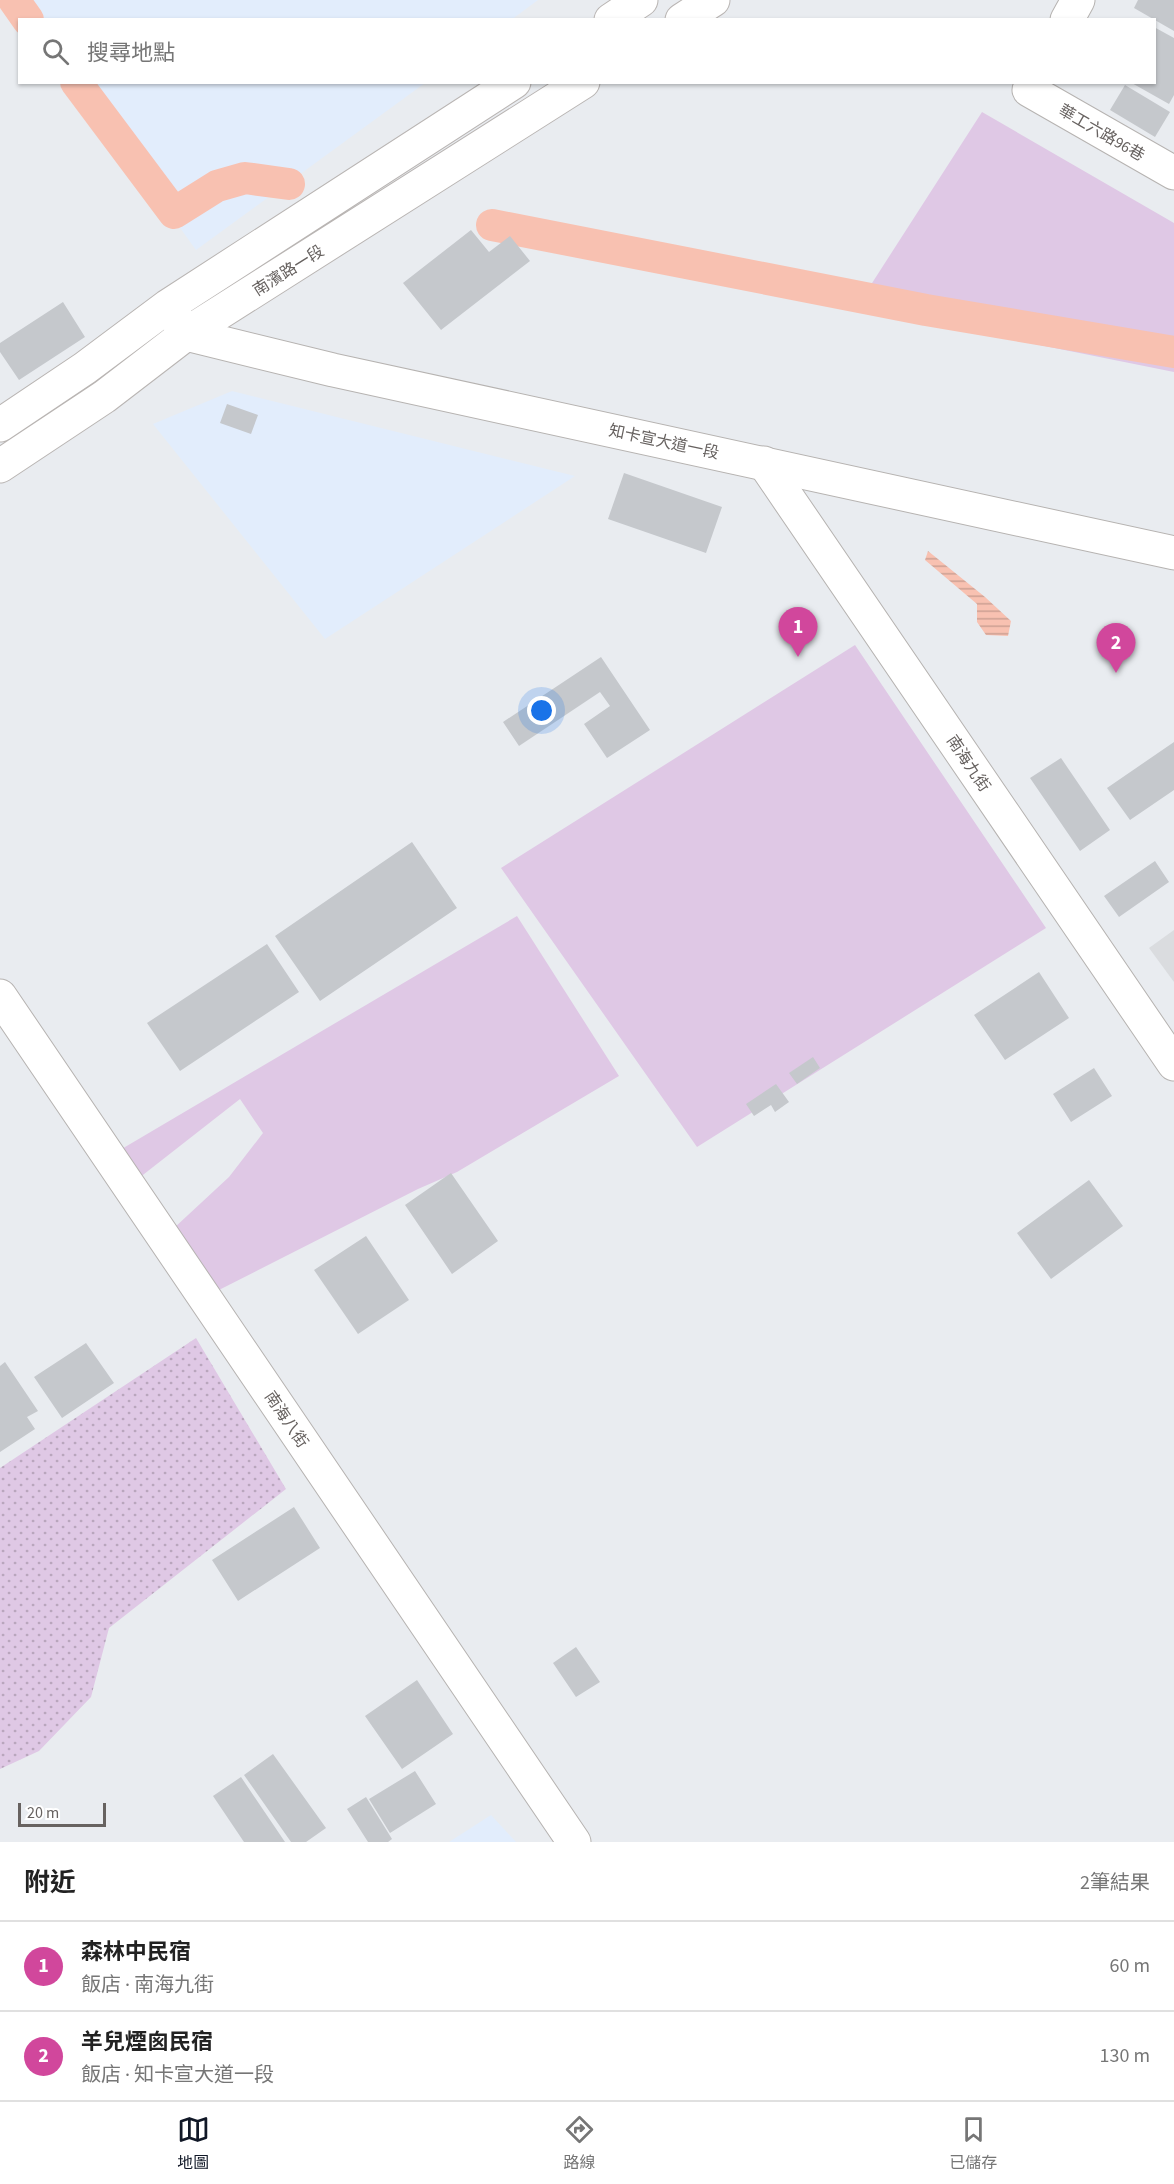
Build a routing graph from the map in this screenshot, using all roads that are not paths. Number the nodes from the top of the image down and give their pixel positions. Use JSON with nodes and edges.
{"nodes":[{"id":1,"x":641,"y":0,"type":"edge"},
{"id":2,"x":713,"y":0,"type":"edge"},
{"id":3,"x":1078,"y":0,"type":"edge"},
{"id":4,"x":614,"y":18,"type":"edge"},
{"id":5,"x":685,"y":18,"type":"edge"},
{"id":6,"x":1068,"y":18,"type":"edge"},
{"id":7,"x":511,"y":84,"type":"edge"},
{"id":8,"x":580,"y":84,"type":"edge"},
{"id":9,"x":1031,"y":86,"type":"edge"},
{"id":10,"x":1174,"y":173,"type":"edge"},
{"id":11,"x":168,"y":306,"type":"junction"},
{"id":12,"x":186,"y":334,"type":"junction"},
{"id":13,"x":0,"y":425,"type":"edge"},
{"id":14,"x":764,"y":463,"type":"junction"},
{"id":15,"x":0,"y":466,"type":"edge"},
{"id":16,"x":1174,"y":553,"type":"edge"},
{"id":17,"x":0,"y":996,"type":"edge"},
{"id":18,"x":1174,"y":1064,"type":"edge"},
{"id":19,"x":574,"y":1842,"type":"edge"}],
"edges":[{"from":1,"to":4,"type":"street"},
{"from":2,"to":5,"type":"street"},
{"from":3,"to":6,"type":"street"},
{"from":7,"to":11,"type":"street","name":"南濱路一段"},
{"from":8,"to":12,"type":"street","name":"南濱路一段"},
{"from":9,"to":10,"type":"street","name":"華工六路96巷"},
{"from":11,"to":12,"type":"street"},
{"from":11,"to":13,"type":"street","name":"南濱路一段"},
{"from":12,"to":14,"type":"street","name":"知卡宣大道一段"},
{"from":12,"to":15,"type":"street","name":"南濱路一段"},
{"from":14,"to":16,"type":"street","name":"知卡宣大道一段"},
{"from":14,"to":18,"type":"street","name":"南海九街"},
{"from":17,"to":19,"type":"street","name":"南海八街"}]}
